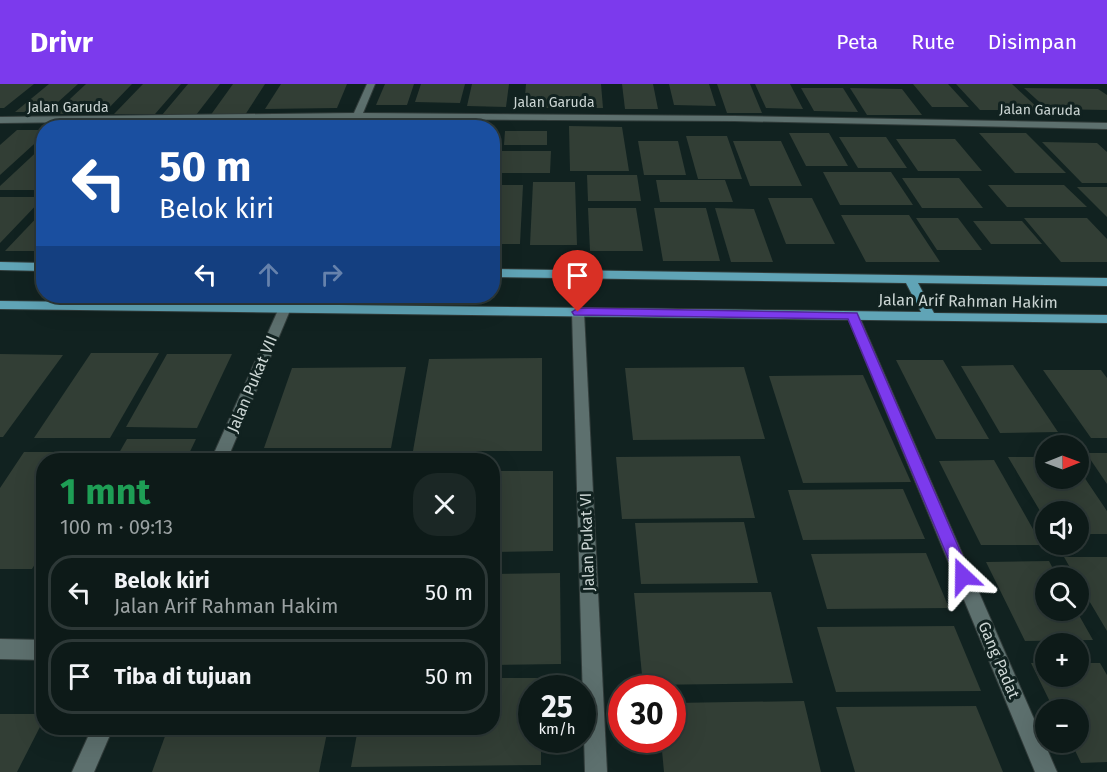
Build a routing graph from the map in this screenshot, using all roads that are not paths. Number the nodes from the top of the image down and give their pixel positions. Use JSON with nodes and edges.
{"nodes":[{"id":1,"x":371,"y":84,"type":"edge"},
{"id":2,"x":357,"y":116,"type":"junction"},
{"id":3,"x":0,"y":120,"type":"edge"},
{"id":4,"x":36,"y":120,"type":"edge"},
{"id":5,"x":151,"y":120,"type":"edge"},
{"id":6,"x":355,"y":120,"type":"edge"},
{"id":7,"x":1107,"y":126,"type":"edge"},
{"id":8,"x":0,"y":266,"type":"edge"},
{"id":9,"x":36,"y":267,"type":"edge"},
{"id":10,"x":500,"y":273,"type":"edge"},
{"id":11,"x":910,"y":279,"type":"junction"},
{"id":12,"x":1107,"y":282,"type":"edge"},
{"id":13,"x":0,"y":305,"type":"edge"},
{"id":14,"x":285,"y":309,"type":"junction"},
{"id":15,"x":578,"y":312,"type":"junction"},
{"id":16,"x":853,"y":316,"type":"junction"},
{"id":17,"x":930,"y":317,"type":"junction"},
{"id":18,"x":1107,"y":319,"type":"edge"},
{"id":19,"x":222,"y":453,"type":"edge"},
{"id":20,"x":0,"y":649,"type":"edge"},
{"id":21,"x":36,"y":650,"type":"edge"},
{"id":22,"x":100,"y":735,"type":"edge"},
{"id":23,"x":83,"y":772,"type":"edge"},
{"id":24,"x":596,"y":772,"type":"edge"},
{"id":25,"x":1046,"y":772,"type":"edge"}],
"edges":[{"from":1,"to":2,"type":"street"},
{"from":2,"to":5,"type":"street","name":"Jalan Garuda"},
{"from":2,"to":6,"type":"street"},
{"from":2,"to":7,"type":"street","name":"Jalan Garuda"},
{"from":3,"to":4,"type":"street","name":"Jalan Garuda"},
{"from":8,"to":9,"type":"main road"},
{"from":10,"to":11,"type":"main road","name":"Jalan Arif Rahman Hakim"},
{"from":11,"to":12,"type":"main road","name":"Jalan Arif Rahman Hakim"},
{"from":11,"to":17,"type":"main road"},
{"from":13,"to":14,"type":"main road","name":"Jalan Arif Rahman Hakim"},
{"from":14,"to":15,"type":"main road","name":"Jalan Arif Rahman Hakim"},
{"from":14,"to":19,"type":"street","name":"Jalan Pukat VII"},
{"from":15,"to":16,"type":"main road","name":"Jalan Arif Rahman Hakim"},
{"from":15,"to":24,"type":"street","name":"Jalan Pukat VI"},
{"from":16,"to":17,"type":"main road","name":"Jalan Arif Rahman Hakim"},
{"from":16,"to":25,"type":"street","name":"Gang Padat"},
{"from":17,"to":18,"type":"main road","name":"Jalan Arif Rahman Hakim"},
{"from":20,"to":21,"type":"street"},
{"from":22,"to":23,"type":"street"}]}
